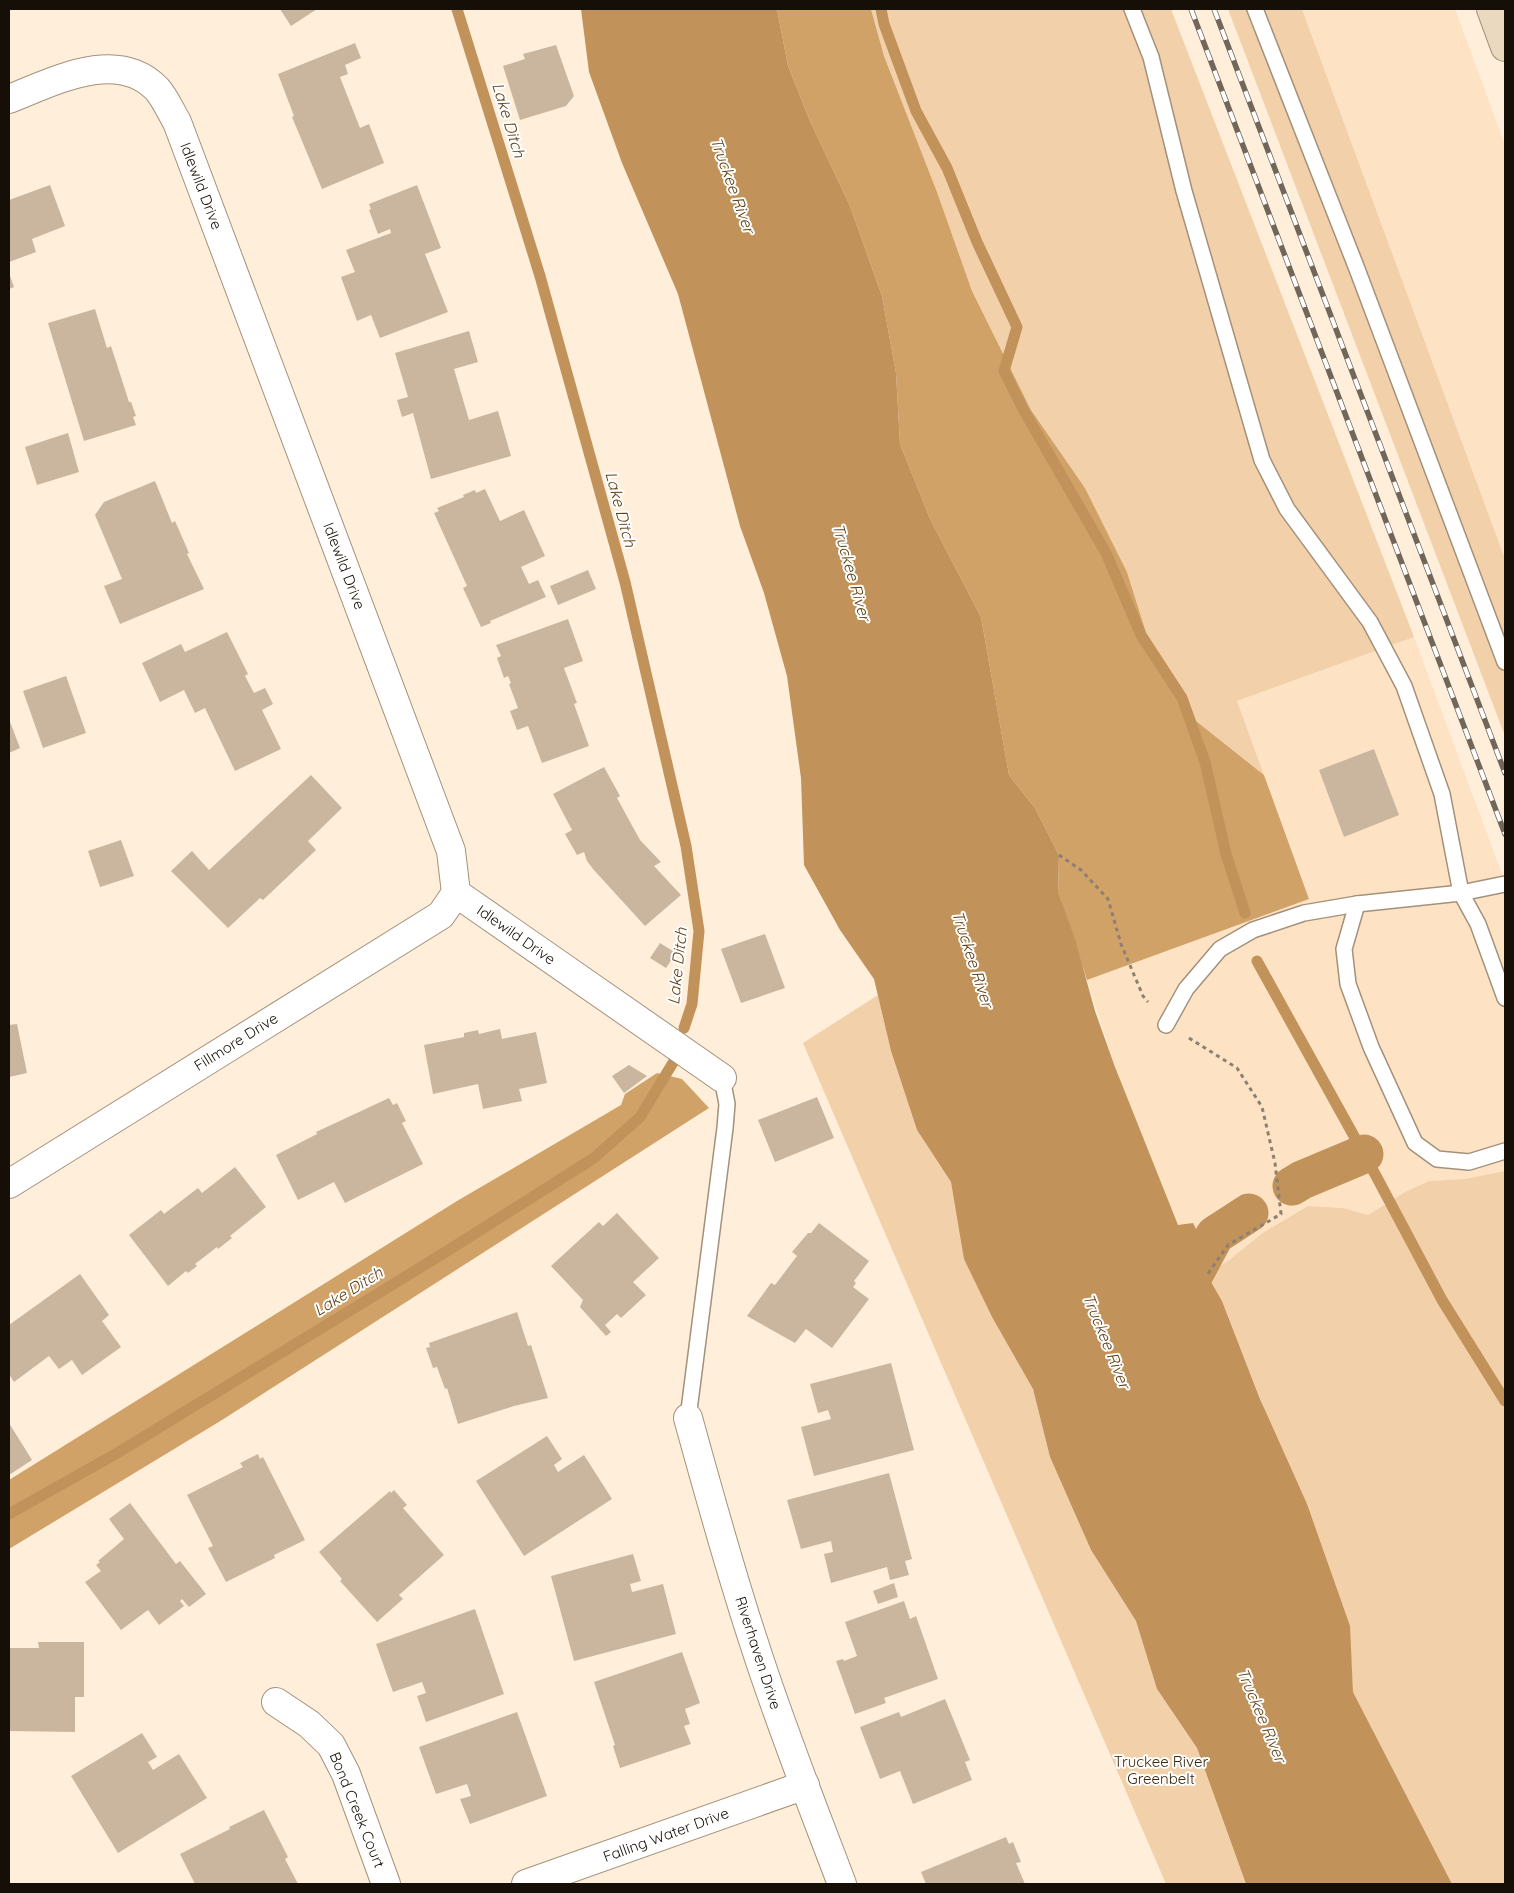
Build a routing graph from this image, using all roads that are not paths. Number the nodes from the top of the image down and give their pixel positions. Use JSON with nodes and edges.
{"nodes":[{"id":1,"x":1132,"y":9,"type":"edge"},
{"id":2,"x":1255,"y":9,"type":"edge"},
{"id":3,"x":1491,"y":9,"type":"edge"},
{"id":4,"x":1505,"y":47,"type":"edge"},
{"id":5,"x":9,"y":99,"type":"edge"},
{"id":6,"x":1505,"y":662,"type":"edge"},
{"id":7,"x":1505,"y":884,"type":"edge"},
{"id":8,"x":456,"y":893,"type":"junction"},
{"id":9,"x":1461,"y":893,"type":"junction"},
{"id":10,"x":1357,"y":904,"type":"junction"},
{"id":11,"x":1505,"y":998,"type":"edge"},
{"id":12,"x":1166,"y":1025,"type":"road end"},
{"id":13,"x":722,"y":1078,"type":"joint"},
{"id":14,"x":1505,"y":1151,"type":"edge"},
{"id":15,"x":9,"y":1184,"type":"edge"},
{"id":16,"x":688,"y":1418,"type":"joint"},
{"id":17,"x":276,"y":1702,"type":"dead end"},
{"id":18,"x":805,"y":1785,"type":"junction"},
{"id":19,"x":386,"y":1884,"type":"edge"},
{"id":20,"x":526,"y":1884,"type":"edge"},
{"id":21,"x":842,"y":1884,"type":"edge"}],
"edges":[{"from":1,"to":9,"type":"lane"},
{"from":2,"to":6,"type":"lane"},
{"from":3,"to":4,"type":"main road"},
{"from":5,"to":8,"type":"street","name":"Idlewild Drive"},
{"from":7,"to":9,"type":"lane"},
{"from":8,"to":13,"type":"street","name":"Idlewild Drive"},
{"from":8,"to":15,"type":"street","name":"Fillmore Drive"},
{"from":9,"to":10,"type":"lane"},
{"from":9,"to":11,"type":"lane"},
{"from":10,"to":12,"type":"lane"},
{"from":10,"to":14,"type":"lane"},
{"from":13,"to":16,"type":"lane"},
{"from":16,"to":18,"type":"street","name":"Riverhaven Drive"},
{"from":17,"to":19,"type":"street","name":"Bond Creek Court"},
{"from":18,"to":20,"type":"street","name":"Falling Water Drive"},
{"from":18,"to":21,"type":"street","name":"Riverhaven Drive"}]}
